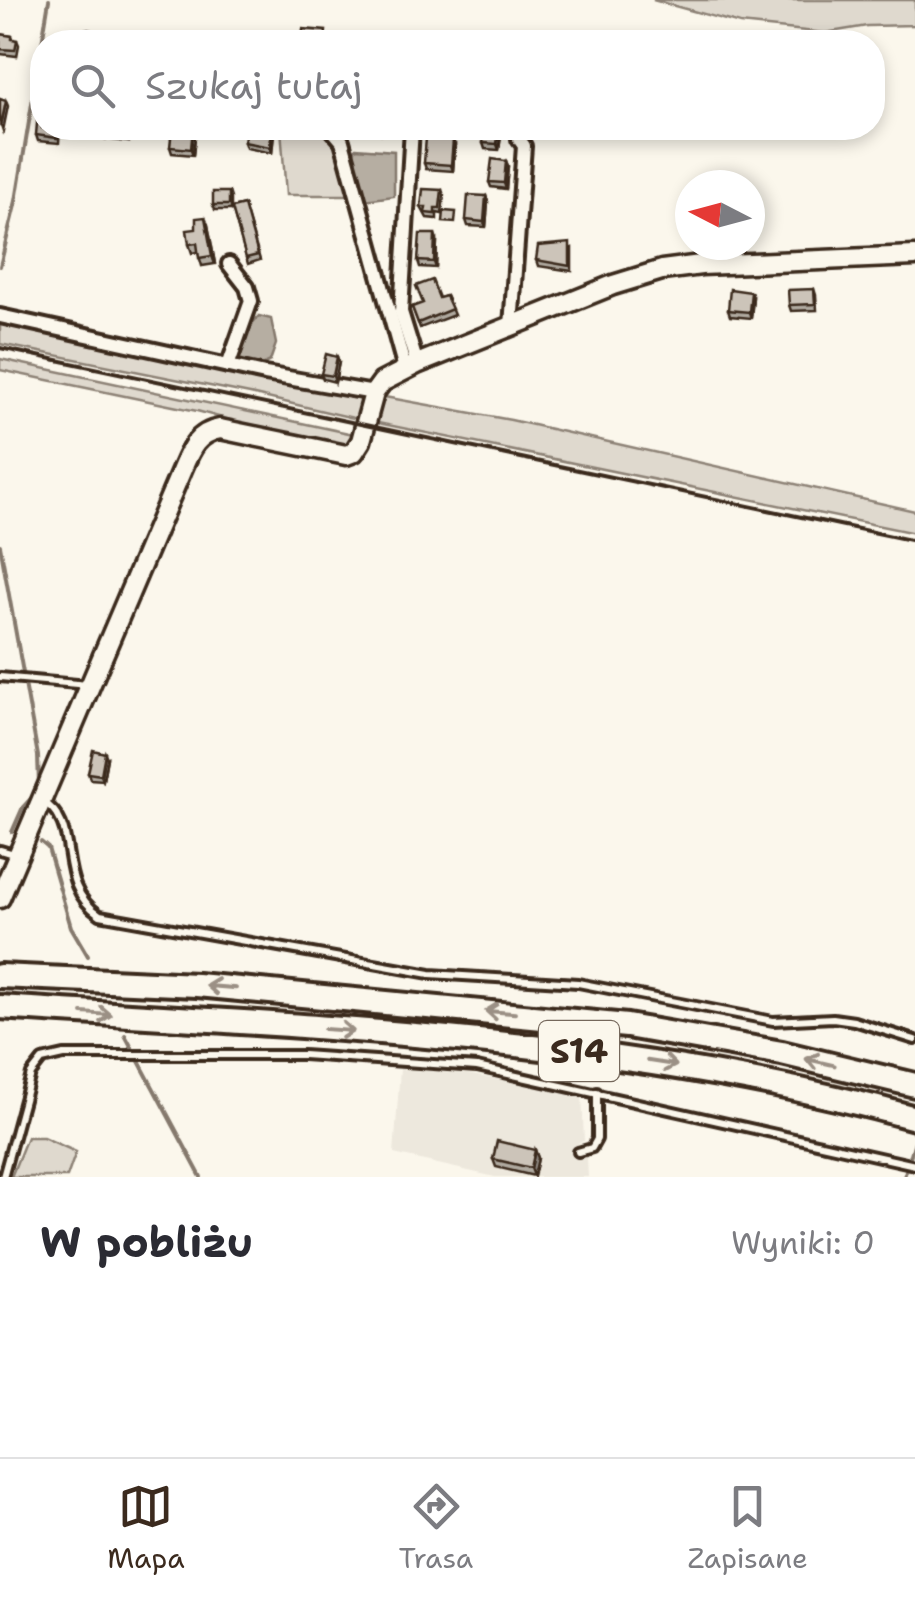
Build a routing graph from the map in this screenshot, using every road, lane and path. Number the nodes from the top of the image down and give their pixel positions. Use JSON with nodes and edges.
{"nodes":[{"id":1,"x":344,"y":140,"type":"edge"},
{"id":2,"x":411,"y":140,"type":"edge"},
{"id":3,"x":520,"y":140,"type":"edge"},
{"id":4,"x":915,"y":256,"type":"edge"},
{"id":5,"x":229,"y":264,"type":"dead end"},
{"id":6,"x":0,"y":316,"type":"edge"},
{"id":7,"x":512,"y":326,"type":"junction"},
{"id":8,"x":228,"y":366,"type":"junction"},
{"id":9,"x":411,"y":366,"type":"junction"},
{"id":10,"x":374,"y":393,"type":"junction"},
{"id":11,"x":0,"y":678,"type":"edge"},
{"id":12,"x":90,"y":686,"type":"junction"},
{"id":13,"x":42,"y":801,"type":"junction"},
{"id":14,"x":9,"y":852,"type":"edge"},
{"id":15,"x":0,"y":898,"type":"edge"},
{"id":16,"x":0,"y":976,"type":"edge"},
{"id":17,"x":0,"y":1008,"type":"edge"},
{"id":18,"x":915,"y":1040,"type":"edge"},
{"id":19,"x":915,"y":1085,"type":"edge"},
{"id":20,"x":597,"y":1092,"type":"junction"},
{"id":21,"x":913,"y":1117,"type":"edge"},
{"id":22,"x":578,"y":1152,"type":"dead end"},
{"id":23,"x":914,"y":1165,"type":"edge"},
{"id":24,"x":3,"y":1177,"type":"edge"}],
"edges":[{"from":1,"to":9,"type":"street"},
{"from":2,"to":9,"type":"street"},
{"from":3,"to":7,"type":"street"},
{"from":4,"to":7,"type":"street"},
{"from":5,"to":8,"type":"street"},
{"from":6,"to":8,"type":"street"},
{"from":7,"to":9,"type":"street"},
{"from":8,"to":10,"type":"street"},
{"from":9,"to":10,"type":"street"},
{"from":10,"to":12,"type":"street"},
{"from":11,"to":12,"type":"lane"},
{"from":12,"to":13,"type":"street"},
{"from":13,"to":14,"type":"street"},
{"from":13,"to":18,"type":"lane"},
{"from":14,"to":15,"type":"street"},
{"from":19,"to":16,"type":"highway","number":"S14","one_way":true},
{"from":17,"to":21,"type":"highway","number":"S14","one_way":true},
{"from":20,"to":22,"type":"lane"},
{"from":20,"to":23,"type":"lane"},
{"from":20,"to":24,"type":"lane"}]}
